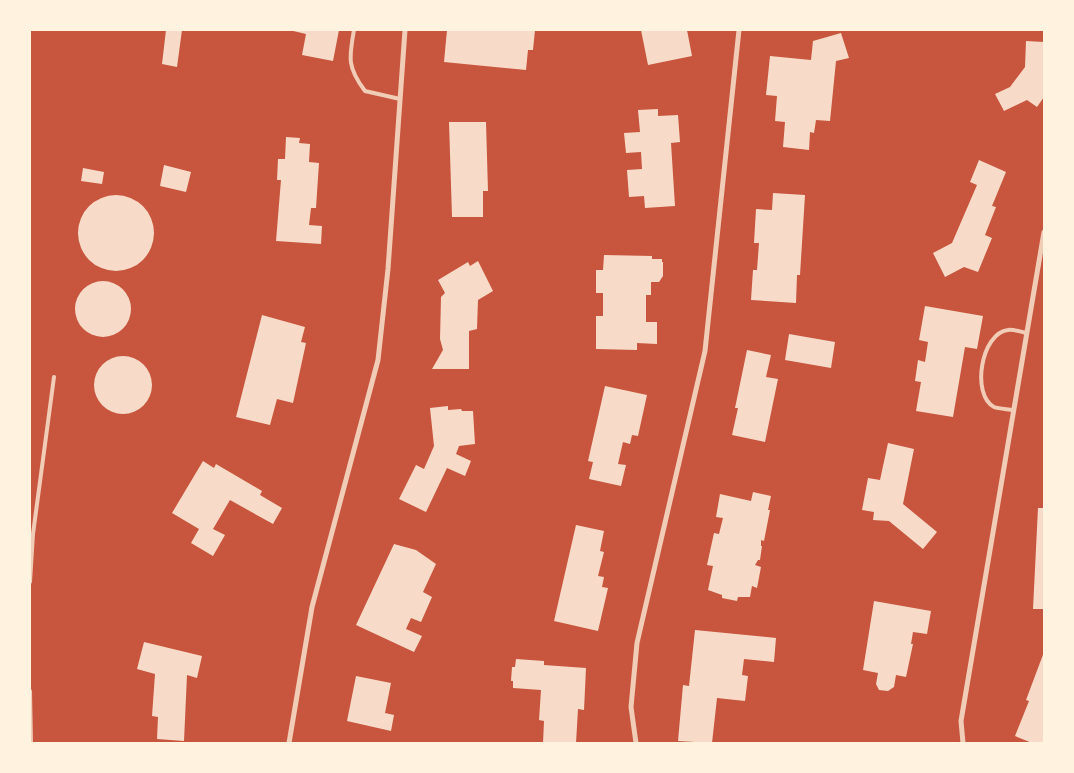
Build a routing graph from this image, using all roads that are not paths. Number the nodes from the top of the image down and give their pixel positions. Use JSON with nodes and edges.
{"nodes":[{"id":1,"x":354,"y":30,"type":"edge"},
{"id":2,"x":405,"y":30,"type":"edge"},
{"id":3,"x":739,"y":30,"type":"edge"},
{"id":4,"x":400,"y":99,"type":"junction"},
{"id":5,"x":1044,"y":232,"type":"edge"},
{"id":6,"x":1027,"y":332,"type":"junction"},
{"id":7,"x":54,"y":377,"type":"dead end"},
{"id":8,"x":1014,"y":410,"type":"junction"},
{"id":9,"x":30,"y":582,"type":"edge"},
{"id":10,"x":30,"y":691,"type":"edge"},
{"id":11,"x":30,"y":743,"type":"edge"},
{"id":12,"x":289,"y":743,"type":"edge"},
{"id":13,"x":636,"y":743,"type":"edge"},
{"id":14,"x":963,"y":743,"type":"edge"}],
"edges":[{"from":1,"to":4,"type":"lane"},
{"from":2,"to":4,"type":"street"},
{"from":3,"to":13,"type":"street"},
{"from":4,"to":12,"type":"street"},
{"from":5,"to":6,"type":"street"},
{"from":6,"to":8,"type":"street"},
{"from":6,"to":8,"type":"lane"},
{"from":7,"to":9,"type":"lane"},
{"from":8,"to":14,"type":"street"},
{"from":10,"to":11,"type":"lane"}]}
